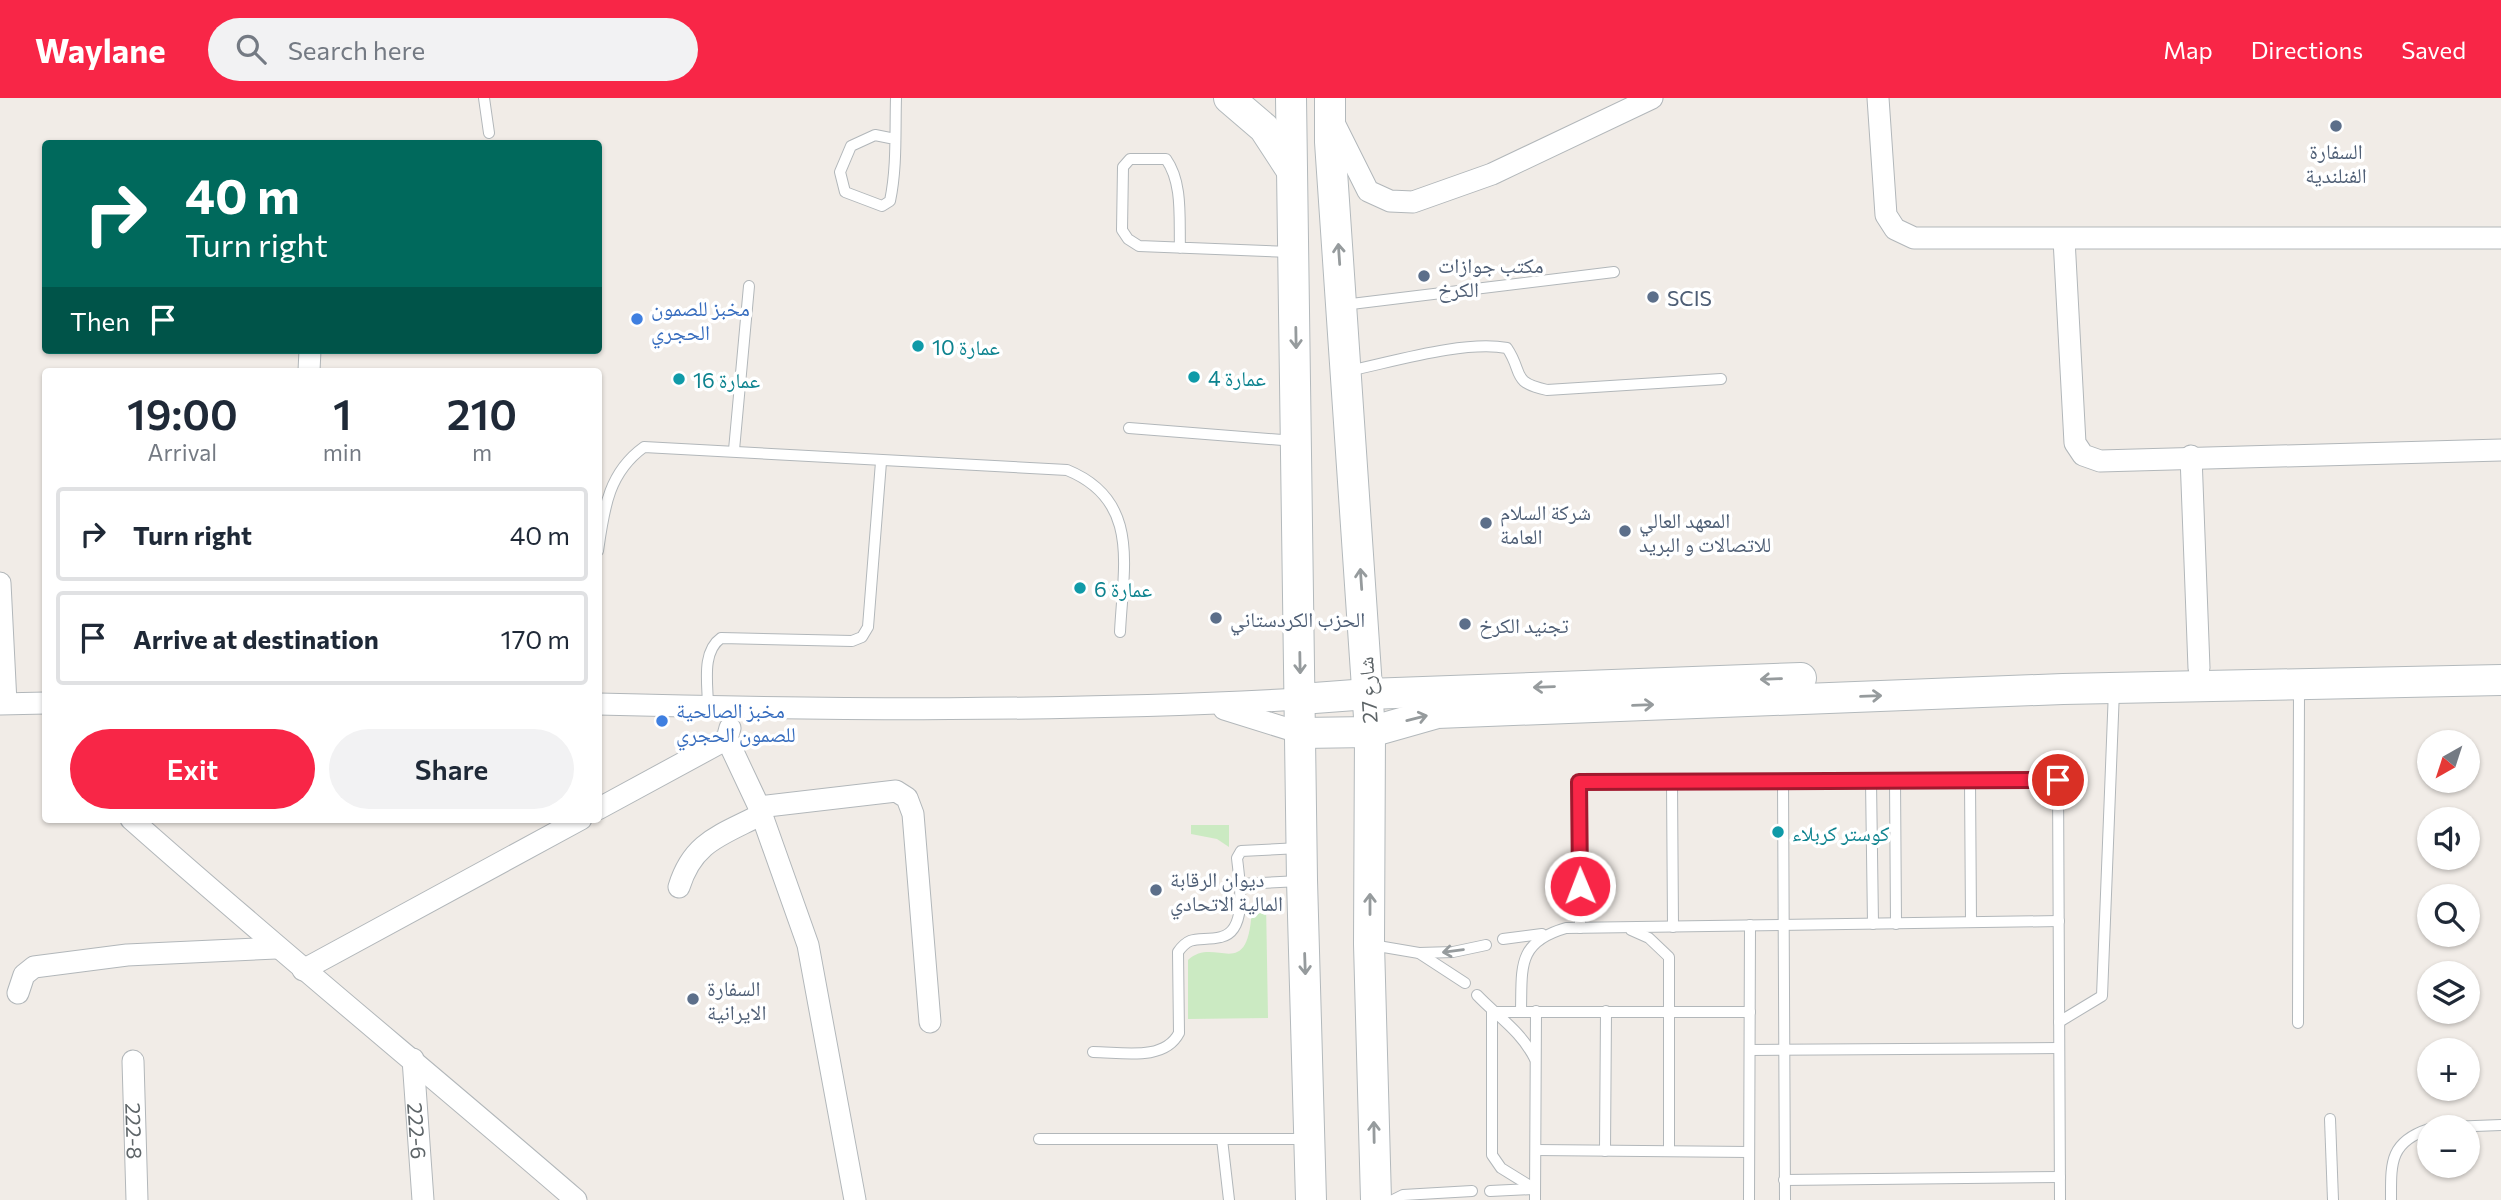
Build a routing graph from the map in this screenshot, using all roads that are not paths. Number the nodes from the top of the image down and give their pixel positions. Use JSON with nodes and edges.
{"nodes":[{"id":1,"x":484,"y":98,"type":"edge"},
{"id":2,"x":896,"y":98,"type":"edge"},
{"id":3,"x":1230,"y":98,"type":"edge"},
{"id":4,"x":1291,"y":98,"type":"edge"},
{"id":5,"x":1652,"y":98,"type":"edge"},
{"id":6,"x":1878,"y":98,"type":"edge"},
{"id":7,"x":1330,"y":107,"type":"edge"},
{"id":8,"x":489,"y":133,"type":"dead end"},
{"id":9,"x":895,"y":139,"type":"junction"},
{"id":10,"x":1294,"y":177,"type":"junction"},
{"id":11,"x":2501,"y":238,"type":"edge"},
{"id":12,"x":2064,"y":239,"type":"junction"},
{"id":13,"x":1180,"y":248,"type":"junction"},
{"id":14,"x":1295,"y":253,"type":"junction"},
{"id":15,"x":1614,"y":272,"type":"dead end"},
{"id":16,"x":749,"y":286,"type":"dead end"},
{"id":17,"x":1343,"y":305,"type":"junction"},
{"id":18,"x":1348,"y":371,"type":"junction"},
{"id":19,"x":1720,"y":379,"type":"dead end"},
{"id":20,"x":1129,"y":428,"type":"dead end"},
{"id":21,"x":1298,"y":441,"type":"junction"},
{"id":22,"x":734,"y":450,"type":"junction"},
{"id":23,"x":2501,"y":450,"type":"edge"},
{"id":24,"x":2191,"y":456,"type":"junction"},
{"id":25,"x":881,"y":462,"type":"junction"},
{"id":26,"x":602,"y":525,"type":"edge"},
{"id":27,"x":0,"y":583,"type":"edge"},
{"id":28,"x":1120,"y":632,"type":"dead end"},
{"id":29,"x":2501,"y":662,"type":"edge"},
{"id":30,"x":2199,"y":668,"type":"junction"},
{"id":31,"x":2501,"y":680,"type":"edge"},
{"id":32,"x":2299,"y":684,"type":"junction"},
{"id":33,"x":2114,"y":687,"type":"junction"},
{"id":34,"x":1368,"y":694,"type":"junction"},
{"id":35,"x":1301,"y":699,"type":"junction"},
{"id":36,"x":3,"y":703,"type":"edge"},
{"id":37,"x":42,"y":703,"type":"edge"},
{"id":38,"x":602,"y":704,"type":"edge"},
{"id":39,"x":1209,"y":704,"type":"junction"},
{"id":40,"x":708,"y":707,"type":"junction"},
{"id":41,"x":734,"y":708,"type":"junction"},
{"id":42,"x":1370,"y":732,"type":"junction"},
{"id":43,"x":1301,"y":733,"type":"junction"},
{"id":44,"x":727,"y":739,"type":"junction"},
{"id":45,"x":1783,"y":781,"type":"junction"},
{"id":46,"x":1871,"y":781,"type":"junction"},
{"id":47,"x":1895,"y":781,"type":"junction"},
{"id":48,"x":1970,"y":781,"type":"junction"},
{"id":49,"x":1672,"y":782,"type":"junction"},
{"id":50,"x":602,"y":808,"type":"edge"},
{"id":51,"x":761,"y":810,"type":"junction"},
{"id":52,"x":135,"y":823,"type":"edge"},
{"id":53,"x":574,"y":823,"type":"edge"},
{"id":54,"x":1303,"y":848,"type":"junction"},
{"id":55,"x":1302,"y":880,"type":"junction"},
{"id":56,"x":1240,"y":884,"type":"junction"},
{"id":57,"x":679,"y":887,"type":"dead end"},
{"id":58,"x":2059,"y":921,"type":"junction"},
{"id":59,"x":1971,"y":922,"type":"junction"},
{"id":60,"x":1873,"y":924,"type":"junction"},
{"id":61,"x":1896,"y":924,"type":"junction"},
{"id":62,"x":1750,"y":925,"type":"junction"},
{"id":63,"x":1783,"y":925,"type":"junction"},
{"id":64,"x":1673,"y":927,"type":"junction"},
{"id":65,"x":1580,"y":928,"type":"junction"},
{"id":66,"x":1620,"y":928,"type":"junction"},
{"id":67,"x":1552,"y":932,"type":"junction"},
{"id":68,"x":1503,"y":939,"type":"dead end"},
{"id":69,"x":1369,"y":944,"type":"junction"},
{"id":70,"x":1486,"y":945,"type":"dead end"},
{"id":71,"x":276,"y":948,"type":"junction"},
{"id":72,"x":1419,"y":953,"type":"junction"},
{"id":73,"x":303,"y":970,"type":"junction"},
{"id":74,"x":1465,"y":983,"type":"dead end"},
{"id":75,"x":18,"y":993,"type":"dead end"},
{"id":76,"x":1477,"y":995,"type":"dead end"},
{"id":77,"x":1521,"y":1010,"type":"junction"},
{"id":78,"x":1536,"y":1011,"type":"junction"},
{"id":79,"x":1606,"y":1011,"type":"junction"},
{"id":80,"x":1669,"y":1011,"type":"junction"},
{"id":81,"x":1492,"y":1012,"type":"junction"},
{"id":82,"x":1750,"y":1012,"type":"junction"},
{"id":83,"x":930,"y":1022,"type":"dead end"},
{"id":84,"x":2059,"y":1022,"type":"junction"},
{"id":85,"x":2298,"y":1023,"type":"dead end"},
{"id":86,"x":2059,"y":1048,"type":"junction"},
{"id":87,"x":1749,"y":1050,"type":"junction"},
{"id":88,"x":1784,"y":1050,"type":"junction"},
{"id":89,"x":1093,"y":1052,"type":"dead end"},
{"id":90,"x":413,"y":1059,"type":"junction"},
{"id":91,"x":1536,"y":1061,"type":"junction"},
{"id":92,"x":133,"y":1062,"type":"dead end"},
{"id":93,"x":2330,"y":1119,"type":"dead end"},
{"id":94,"x":2501,"y":1125,"type":"edge"},
{"id":95,"x":2480,"y":1126,"type":"edge"},
{"id":96,"x":2417,"y":1133,"type":"edge"},
{"id":97,"x":1039,"y":1139,"type":"dead end"},
{"id":98,"x":1222,"y":1139,"type":"junction"},
{"id":99,"x":1310,"y":1139,"type":"junction"},
{"id":100,"x":1536,"y":1150,"type":"junction"},
{"id":101,"x":1605,"y":1151,"type":"junction"},
{"id":102,"x":1668,"y":1151,"type":"junction"},
{"id":103,"x":1749,"y":1152,"type":"junction"},
{"id":104,"x":2060,"y":1177,"type":"junction"},
{"id":105,"x":1784,"y":1180,"type":"junction"},
{"id":106,"x":1472,"y":1191,"type":"dead end"},
{"id":107,"x":1490,"y":1191,"type":"dead end"},
{"id":108,"x":1535,"y":1194,"type":"edge"},
{"id":109,"x":1511,"y":1195,"type":"edge"},
{"id":110,"x":1393,"y":1199,"type":"edge"},
{"id":111,"x":137,"y":1200,"type":"edge"},
{"id":112,"x":423,"y":1200,"type":"edge"},
{"id":113,"x":576,"y":1200,"type":"edge"},
{"id":114,"x":855,"y":1200,"type":"edge"},
{"id":115,"x":1229,"y":1200,"type":"edge"},
{"id":116,"x":1311,"y":1200,"type":"edge"},
{"id":117,"x":1749,"y":1200,"type":"edge"},
{"id":118,"x":1784,"y":1200,"type":"edge"},
{"id":119,"x":2060,"y":1200,"type":"edge"},
{"id":120,"x":2333,"y":1200,"type":"edge"},
{"id":121,"x":2391,"y":1200,"type":"edge"}],
"edges":[{"from":1,"to":8,"type":"lane"},
{"from":2,"to":9,"type":"lane"},
{"from":3,"to":10,"type":"street"},
{"from":4,"to":10,"type":"street"},
{"from":5,"to":7,"type":"street"},
{"from":6,"to":12,"type":"street"},
{"from":17,"to":7,"type":"street","name":"شارع 27","one_way":true},
{"from":9,"to":9,"type":"lane"},
{"from":10,"to":14,"type":"street"},
{"from":11,"to":12,"type":"street"},
{"from":12,"to":24,"type":"street"},
{"from":13,"to":13,"type":"lane"},
{"from":13,"to":14,"type":"lane"},
{"from":14,"to":21,"type":"street","one_way":true},
{"from":15,"to":17,"type":"lane"},
{"from":16,"to":22,"type":"lane"},
{"from":17,"to":18,"type":"street","name":"شارع 27"},
{"from":18,"to":19,"type":"lane"},
{"from":34,"to":18,"type":"street","name":"شارع 27","one_way":true},
{"from":20,"to":21,"type":"lane"},
{"from":21,"to":35,"type":"street","one_way":true},
{"from":22,"to":25,"type":"lane"},
{"from":22,"to":26,"type":"lane"},
{"from":23,"to":24,"type":"street"},
{"from":24,"to":30,"type":"street"},
{"from":25,"to":28,"type":"lane"},
{"from":25,"to":40,"type":"lane"},
{"from":27,"to":36,"type":"street"},
{"from":29,"to":30,"type":"street"},
{"from":30,"to":34,"type":"street","one_way":true},
{"from":31,"to":32,"type":"street"},
{"from":32,"to":33,"type":"street"},
{"from":32,"to":85,"type":"lane"},
{"from":42,"to":33,"type":"street","one_way":true},
{"from":33,"to":84,"type":"lane"},
{"from":34,"to":35,"type":"street"},
{"from":34,"to":42,"type":"street","name":"شارع 27"},
{"from":35,"to":39,"type":"street"},
{"from":35,"to":43,"type":"street"},
{"from":36,"to":37,"type":"street"},
{"from":38,"to":40,"type":"street"},
{"from":39,"to":41,"type":"street"},
{"from":39,"to":43,"type":"street"},
{"from":40,"to":41,"type":"street"},
{"from":41,"to":44,"type":"street"},
{"from":42,"to":43,"type":"street"},
{"from":69,"to":42,"type":"street","name":"شارع 27","one_way":true},
{"from":43,"to":54,"type":"street"},
{"from":44,"to":50,"type":"street"},
{"from":44,"to":51,"type":"street"},
{"from":45,"to":46,"type":"lane"},
{"from":45,"to":49,"type":"lane"},
{"from":45,"to":63,"type":"lane"},
{"from":46,"to":47,"type":"lane"},
{"from":46,"to":60,"type":"lane"},
{"from":47,"to":48,"type":"lane"},
{"from":47,"to":61,"type":"lane"},
{"from":48,"to":58,"type":"lane"},
{"from":48,"to":59,"type":"lane"},
{"from":49,"to":64,"type":"lane"},
{"from":49,"to":65,"type":"lane"},
{"from":51,"to":57,"type":"street"},
{"from":51,"to":83,"type":"street"},
{"from":51,"to":114,"type":"street"},
{"from":52,"to":71,"type":"street"},
{"from":53,"to":73,"type":"street"},
{"from":54,"to":55,"type":"street"},
{"from":54,"to":56,"type":"lane"},
{"from":55,"to":56,"type":"lane"},
{"from":55,"to":99,"type":"street","one_way":true},
{"from":56,"to":89,"type":"lane"},
{"from":58,"to":59,"type":"lane"},
{"from":58,"to":84,"type":"lane"},
{"from":59,"to":61,"type":"lane"},
{"from":60,"to":61,"type":"lane"},
{"from":60,"to":63,"type":"lane"},
{"from":62,"to":63,"type":"lane"},
{"from":62,"to":64,"type":"lane"},
{"from":62,"to":82,"type":"lane"},
{"from":63,"to":88,"type":"lane"},
{"from":64,"to":66,"type":"lane"},
{"from":65,"to":66,"type":"lane"},
{"from":65,"to":67,"type":"lane"},
{"from":66,"to":80,"type":"lane"},
{"from":67,"to":68,"type":"lane"},
{"from":67,"to":77,"type":"lane"},
{"from":69,"to":72,"type":"lane"},
{"from":110,"to":69,"type":"street","name":"شارع 27","one_way":true},
{"from":70,"to":72,"type":"lane","one_way":true},
{"from":71,"to":73,"type":"street"},
{"from":71,"to":75,"type":"street"},
{"from":72,"to":74,"type":"lane"},
{"from":73,"to":90,"type":"street"},
{"from":76,"to":81,"type":"lane"},
{"from":77,"to":78,"type":"lane"},
{"from":77,"to":81,"type":"lane"},
{"from":78,"to":79,"type":"lane"},
{"from":78,"to":91,"type":"lane"},
{"from":79,"to":80,"type":"lane"},
{"from":79,"to":101,"type":"lane"},
{"from":80,"to":82,"type":"lane"},
{"from":80,"to":102,"type":"lane"},
{"from":81,"to":91,"type":"lane"},
{"from":81,"to":108,"type":"lane"},
{"from":82,"to":87,"type":"lane"},
{"from":84,"to":86,"type":"lane"},
{"from":86,"to":88,"type":"lane"},
{"from":86,"to":104,"type":"lane"},
{"from":87,"to":88,"type":"lane"},
{"from":87,"to":103,"type":"lane"},
{"from":88,"to":105,"type":"lane"},
{"from":90,"to":112,"type":"street","name":"222-6"},
{"from":90,"to":113,"type":"street"},
{"from":91,"to":100,"type":"lane"},
{"from":92,"to":111,"type":"street","name":"222-8"},
{"from":93,"to":120,"type":"lane"},
{"from":94,"to":95,"type":"lane"},
{"from":96,"to":121,"type":"lane"},
{"from":97,"to":98,"type":"lane"},
{"from":98,"to":99,"type":"lane"},
{"from":98,"to":115,"type":"lane"},
{"from":99,"to":116,"type":"street"},
{"from":100,"to":101,"type":"lane"},
{"from":100,"to":108,"type":"lane"},
{"from":101,"to":102,"type":"lane"},
{"from":102,"to":103,"type":"lane"},
{"from":103,"to":117,"type":"lane"},
{"from":104,"to":105,"type":"lane"},
{"from":104,"to":119,"type":"lane"},
{"from":105,"to":118,"type":"lane"},
{"from":106,"to":110,"type":"lane"},
{"from":107,"to":109,"type":"lane"},
{"from":108,"to":109,"type":"lane"}]}
